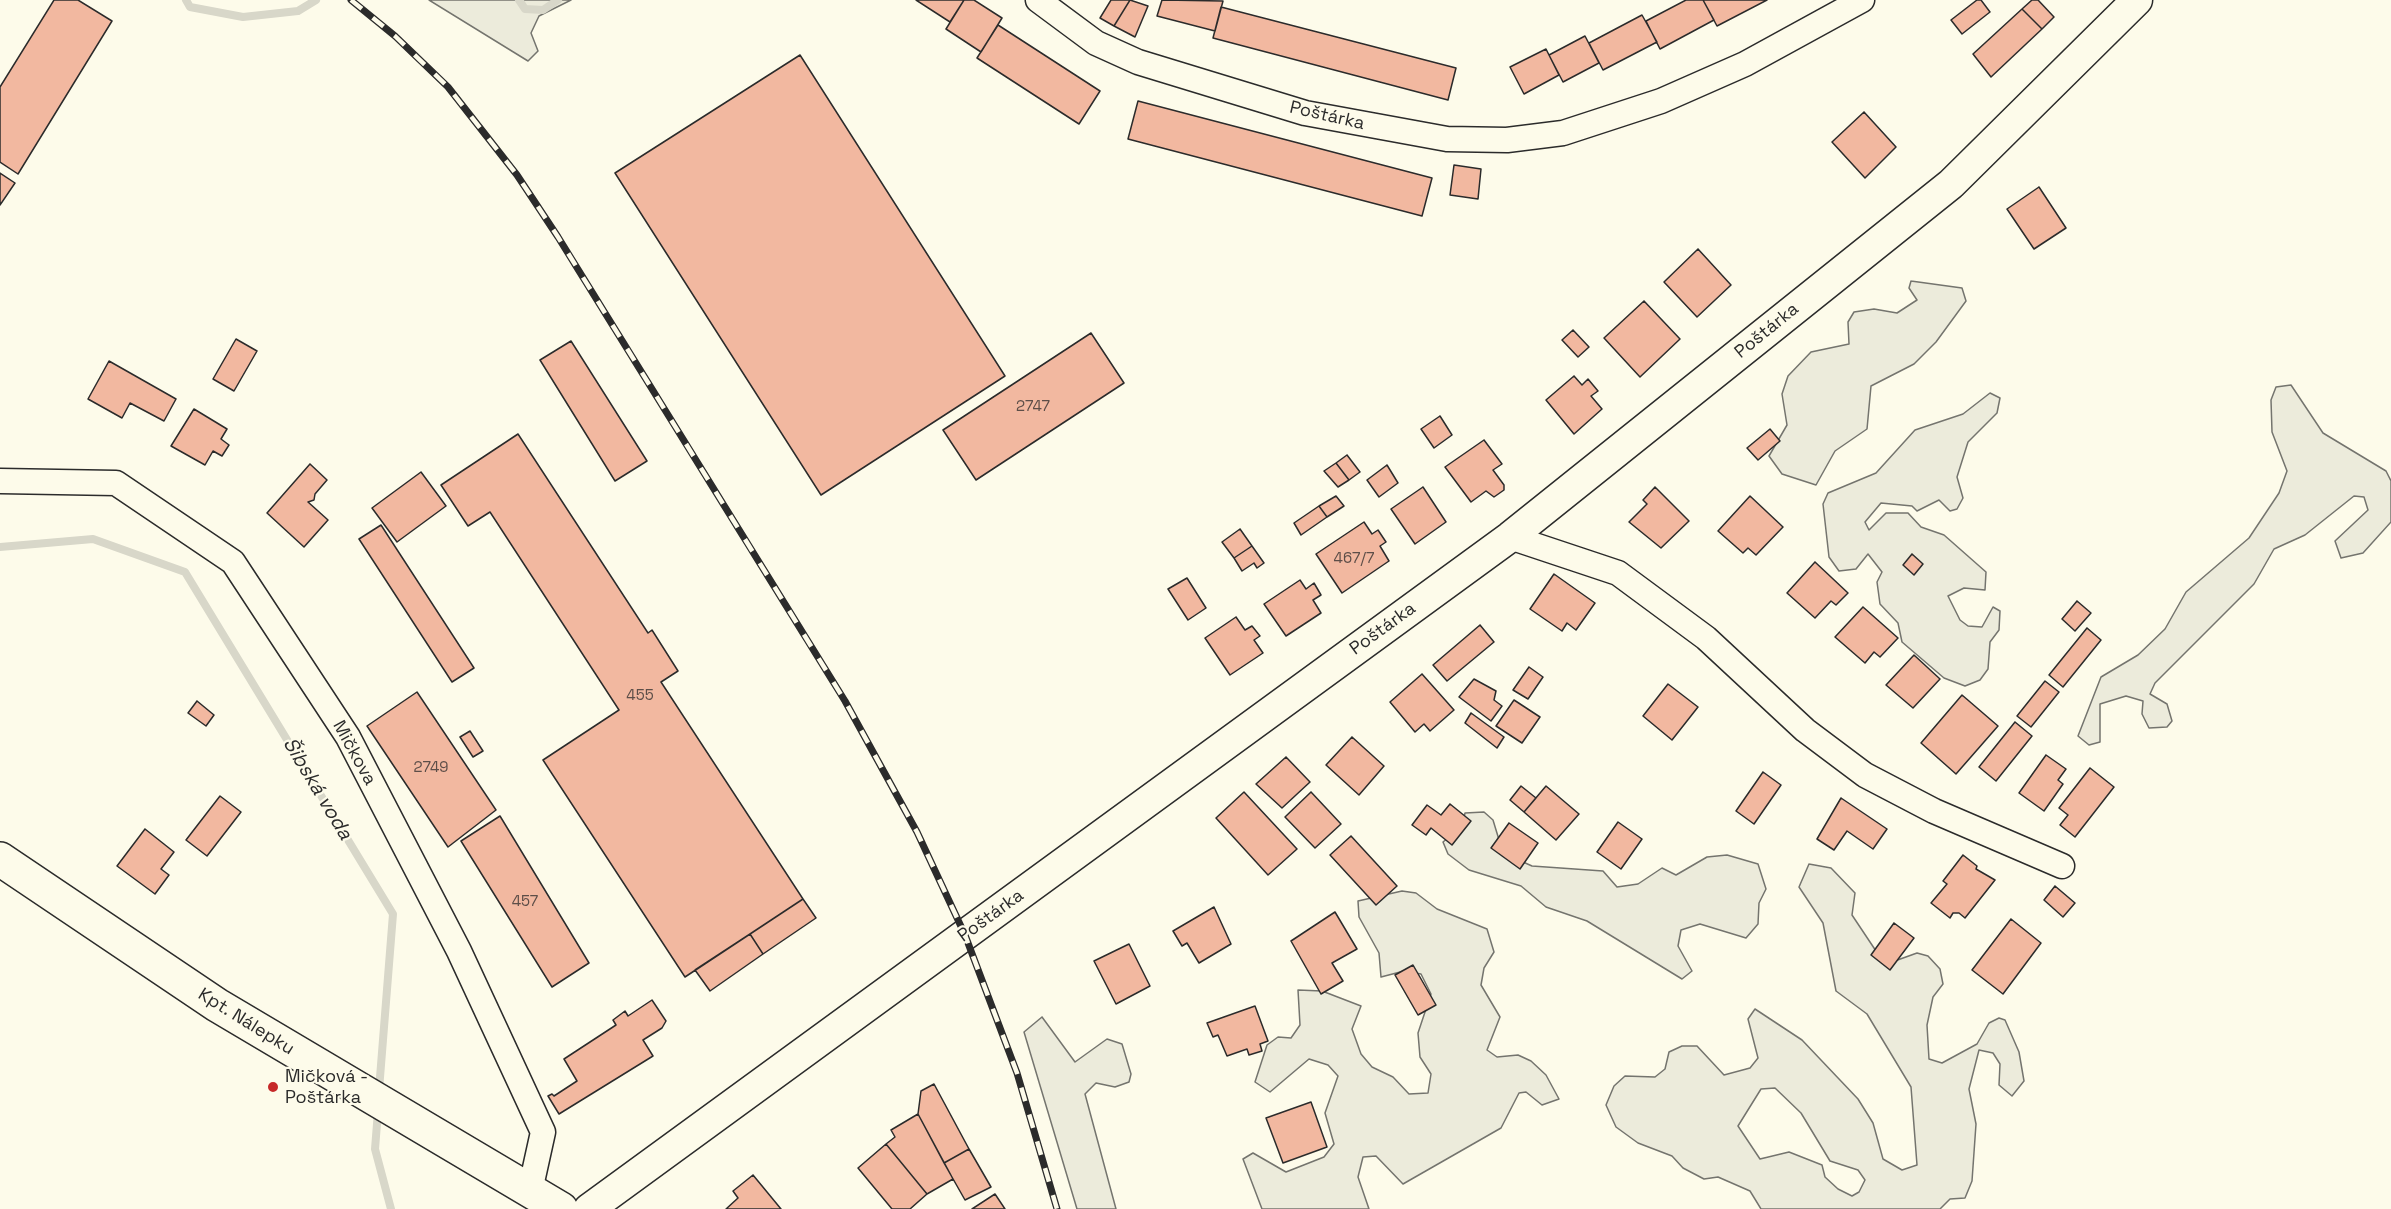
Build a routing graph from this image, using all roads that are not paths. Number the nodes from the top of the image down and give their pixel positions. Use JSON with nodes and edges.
{"nodes":[{"id":1,"x":1038,"y":0,"type":"edge"},
{"id":2,"x":1862,"y":0,"type":"edge"},
{"id":3,"x":2137,"y":0,"type":"edge"},
{"id":4,"x":0,"y":481,"type":"edge"},
{"id":5,"x":1510,"y":537,"type":"junction"},
{"id":6,"x":0,"y":859,"type":"edge"},
{"id":7,"x":2062,"y":866,"type":"dead end"},
{"id":8,"x":530,"y":1191,"type":"junction"},
{"id":9,"x":561,"y":1209,"type":"edge"},
{"id":10,"x":590,"y":1209,"type":"edge"}],
"edges":[{"from":1,"to":2,"type":"street","name":"Poštárka"},
{"from":3,"to":5,"type":"street","name":"Poštárka"},
{"from":4,"to":8,"type":"street","name":"Mičkova"},
{"from":5,"to":7,"type":"street"},
{"from":5,"to":10,"type":"street","name":"Poštárka"},
{"from":6,"to":8,"type":"main road","name":"Kpt. Nálepku"},
{"from":8,"to":9,"type":"main road","name":"Kpt. Nálepku"}]}
